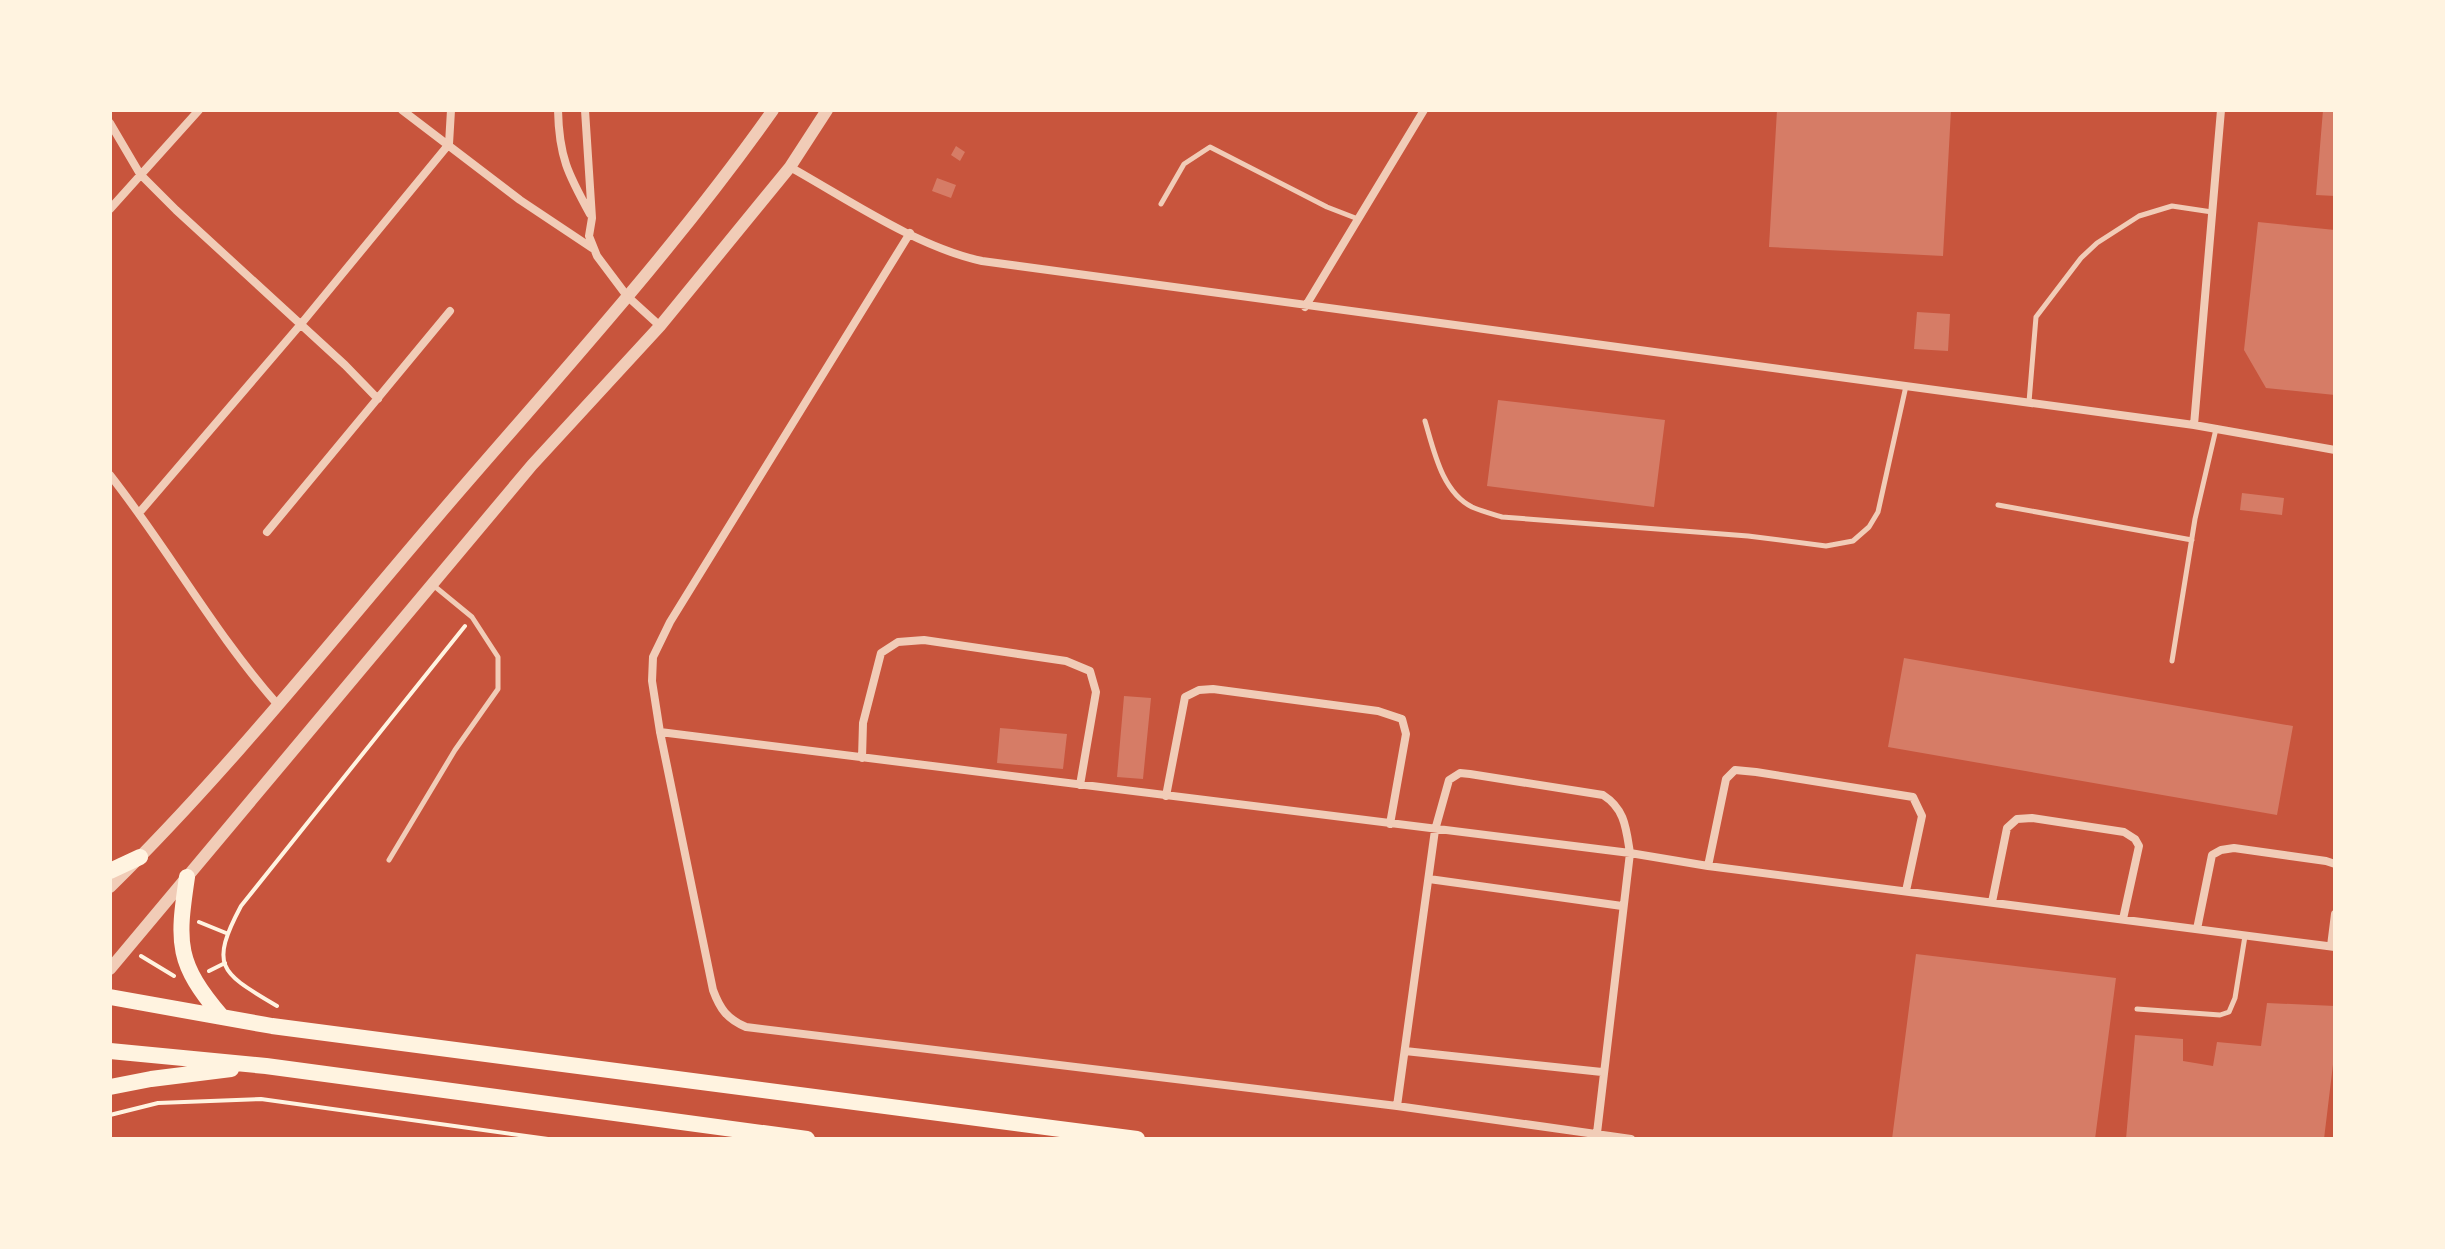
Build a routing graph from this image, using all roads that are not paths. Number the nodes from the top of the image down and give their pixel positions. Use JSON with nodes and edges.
{"nodes":[{"id":1,"x":199,"y":110,"type":"edge"},
{"id":2,"x":402,"y":110,"type":"edge"},
{"id":3,"x":451,"y":110,"type":"edge"},
{"id":4,"x":558,"y":110,"type":"edge"},
{"id":5,"x":585,"y":110,"type":"edge"},
{"id":6,"x":773,"y":110,"type":"edge"},
{"id":7,"x":827,"y":110,"type":"edge"},
{"id":8,"x":1424,"y":110,"type":"edge"},
{"id":9,"x":2221,"y":110,"type":"edge"},
{"id":10,"x":110,"y":123,"type":"edge"},
{"id":11,"x":449,"y":144,"type":"junction"},
{"id":12,"x":790,"y":167,"type":"junction"},
{"id":13,"x":140,"y":174,"type":"junction"},
{"id":14,"x":1161,"y":204,"type":"dead end"},
{"id":15,"x":110,"y":209,"type":"edge"},
{"id":16,"x":2213,"y":212,"type":"junction"},
{"id":17,"x":592,"y":218,"type":"junction"},
{"id":18,"x":1358,"y":219,"type":"junction"},
{"id":19,"x":910,"y":233,"type":"junction"},
{"id":20,"x":595,"y":250,"type":"junction"},
{"id":21,"x":627,"y":296,"type":"junction"},
{"id":22,"x":1305,"y":307,"type":"junction"},
{"id":23,"x":450,"y":311,"type":"dead end"},
{"id":24,"x":301,"y":324,"type":"junction"},
{"id":25,"x":660,"y":326,"type":"junction"},
{"id":26,"x":1906,"y":386,"type":"junction"},
{"id":27,"x":378,"y":399,"type":"junction"},
{"id":28,"x":2029,"y":403,"type":"junction"},
{"id":29,"x":1425,"y":421,"type":"dead end"},
{"id":30,"x":2194,"y":425,"type":"junction"},
{"id":31,"x":2216,"y":429,"type":"junction"},
{"id":32,"x":2335,"y":450,"type":"edge"},
{"id":33,"x":110,"y":475,"type":"edge"},
{"id":34,"x":1998,"y":505,"type":"dead end"},
{"id":35,"x":139,"y":513,"type":"junction"},
{"id":36,"x":267,"y":532,"type":"dead end"},
{"id":37,"x":2192,"y":540,"type":"junction"},
{"id":38,"x":432,"y":585,"type":"junction"},
{"id":39,"x":2172,"y":661,"type":"dead end"},
{"id":40,"x":278,"y":705,"type":"junction"},
{"id":41,"x":660,"y":732,"type":"junction"},
{"id":42,"x":862,"y":758,"type":"junction"},
{"id":43,"x":1080,"y":785,"type":"junction"},
{"id":44,"x":1166,"y":796,"type":"junction"},
{"id":45,"x":1390,"y":824,"type":"junction"},
{"id":46,"x":1435,"y":830,"type":"junction"},
{"id":47,"x":1630,"y":853,"type":"junction"},
{"id":48,"x":140,"y":857,"type":"junction"},
{"id":49,"x":389,"y":860,"type":"dead end"},
{"id":50,"x":2335,"y":864,"type":"edge"},
{"id":51,"x":1708,"y":866,"type":"junction"},
{"id":52,"x":110,"y":871,"type":"edge"},
{"id":53,"x":187,"y":877,"type":"junction"},
{"id":54,"x":1429,"y":879,"type":"junction"},
{"id":55,"x":110,"y":887,"type":"edge"},
{"id":56,"x":1906,"y":891,"type":"junction"},
{"id":57,"x":1992,"y":902,"type":"junction"},
{"id":58,"x":1622,"y":906,"type":"junction"},
{"id":59,"x":2335,"y":914,"type":"edge"},
{"id":60,"x":2123,"y":919,"type":"junction"},
{"id":61,"x":2197,"y":929,"type":"junction"},
{"id":62,"x":2245,"y":935,"type":"junction"},
{"id":63,"x":2333,"y":947,"type":"edge"},
{"id":64,"x":110,"y":969,"type":"edge"},
{"id":65,"x":110,"y":997,"type":"edge"},
{"id":66,"x":2137,"y":1009,"type":"dead end"},
{"id":67,"x":222,"y":1017,"type":"junction"},
{"id":68,"x":110,"y":1051,"type":"edge"},
{"id":69,"x":1405,"y":1051,"type":"junction"},
{"id":70,"x":266,"y":1066,"type":"junction"},
{"id":71,"x":1602,"y":1072,"type":"junction"},
{"id":72,"x":110,"y":1087,"type":"edge"},
{"id":73,"x":1397,"y":1106,"type":"junction"},
{"id":74,"x":1597,"y":1133,"type":"junction"},
{"id":75,"x":807,"y":1139,"type":"edge"},
{"id":76,"x":1137,"y":1139,"type":"edge"},
{"id":77,"x":1631,"y":1139,"type":"edge"}],
"edges":[{"from":1,"to":13,"type":"street"},
{"from":2,"to":11,"type":"street"},
{"from":3,"to":11,"type":"street"},
{"from":4,"to":17,"type":"street"},
{"from":5,"to":17,"type":"street"},
{"from":6,"to":21,"type":"street"},
{"from":7,"to":12,"type":"street"},
{"from":8,"to":18,"type":"street"},
{"from":9,"to":16,"type":"street"},
{"from":10,"to":13,"type":"street"},
{"from":11,"to":20,"type":"street"},
{"from":11,"to":24,"type":"street"},
{"from":12,"to":19,"type":"street"},
{"from":12,"to":25,"type":"street"},
{"from":13,"to":15,"type":"street"},
{"from":13,"to":24,"type":"street"},
{"from":14,"to":18,"type":"lane"},
{"from":16,"to":28,"type":"lane"},
{"from":16,"to":30,"type":"street"},
{"from":17,"to":20,"type":"street"},
{"from":18,"to":22,"type":"street"},
{"from":19,"to":22,"type":"street"},
{"from":19,"to":41,"type":"street"},
{"from":20,"to":21,"type":"street"},
{"from":21,"to":25,"type":"street"},
{"from":21,"to":40,"type":"street"},
{"from":22,"to":26,"type":"street"},
{"from":23,"to":27,"type":"street"},
{"from":24,"to":27,"type":"street"},
{"from":24,"to":35,"type":"street"},
{"from":25,"to":38,"type":"street"},
{"from":26,"to":28,"type":"street"},
{"from":26,"to":29,"type":"lane"},
{"from":27,"to":36,"type":"street"},
{"from":28,"to":30,"type":"street"},
{"from":30,"to":31,"type":"street"},
{"from":31,"to":32,"type":"street"},
{"from":31,"to":37,"type":"lane"},
{"from":33,"to":35,"type":"street"},
{"from":34,"to":37,"type":"lane"},
{"from":35,"to":40,"type":"street"},
{"from":37,"to":39,"type":"lane"},
{"from":38,"to":49,"type":"lane"},
{"from":38,"to":53,"type":"street"},
{"from":40,"to":48,"type":"street"},
{"from":41,"to":42,"type":"street"},
{"from":41,"to":73,"type":"street"},
{"from":42,"to":43,"type":"street"},
{"from":42,"to":43,"type":"street"},
{"from":43,"to":44,"type":"street"},
{"from":44,"to":45,"type":"street"},
{"from":44,"to":45,"type":"street"},
{"from":45,"to":46,"type":"street"},
{"from":46,"to":47,"type":"street"},
{"from":46,"to":47,"type":"street"},
{"from":46,"to":54,"type":"street"},
{"from":47,"to":51,"type":"street"},
{"from":47,"to":58,"type":"street"},
{"from":48,"to":52,"type":"highway"},
{"from":48,"to":55,"type":"street"},
{"from":50,"to":61,"type":"street"},
{"from":51,"to":56,"type":"street"},
{"from":51,"to":56,"type":"street"},
{"from":53,"to":64,"type":"street"},
{"from":53,"to":67,"type":"highway"},
{"from":54,"to":58,"type":"street"},
{"from":54,"to":69,"type":"street"},
{"from":56,"to":57,"type":"street"},
{"from":57,"to":60,"type":"street"},
{"from":57,"to":60,"type":"street"},
{"from":58,"to":71,"type":"street"},
{"from":59,"to":63,"type":"street"},
{"from":60,"to":61,"type":"street"},
{"from":61,"to":62,"type":"street"},
{"from":62,"to":63,"type":"street"},
{"from":62,"to":66,"type":"lane"},
{"from":65,"to":67,"type":"highway"},
{"from":67,"to":76,"type":"highway"},
{"from":68,"to":70,"type":"highway"},
{"from":69,"to":71,"type":"street"},
{"from":69,"to":73,"type":"street"},
{"from":70,"to":72,"type":"highway"},
{"from":70,"to":75,"type":"highway"},
{"from":71,"to":74,"type":"street"},
{"from":73,"to":74,"type":"street"},
{"from":74,"to":77,"type":"street"}]}
